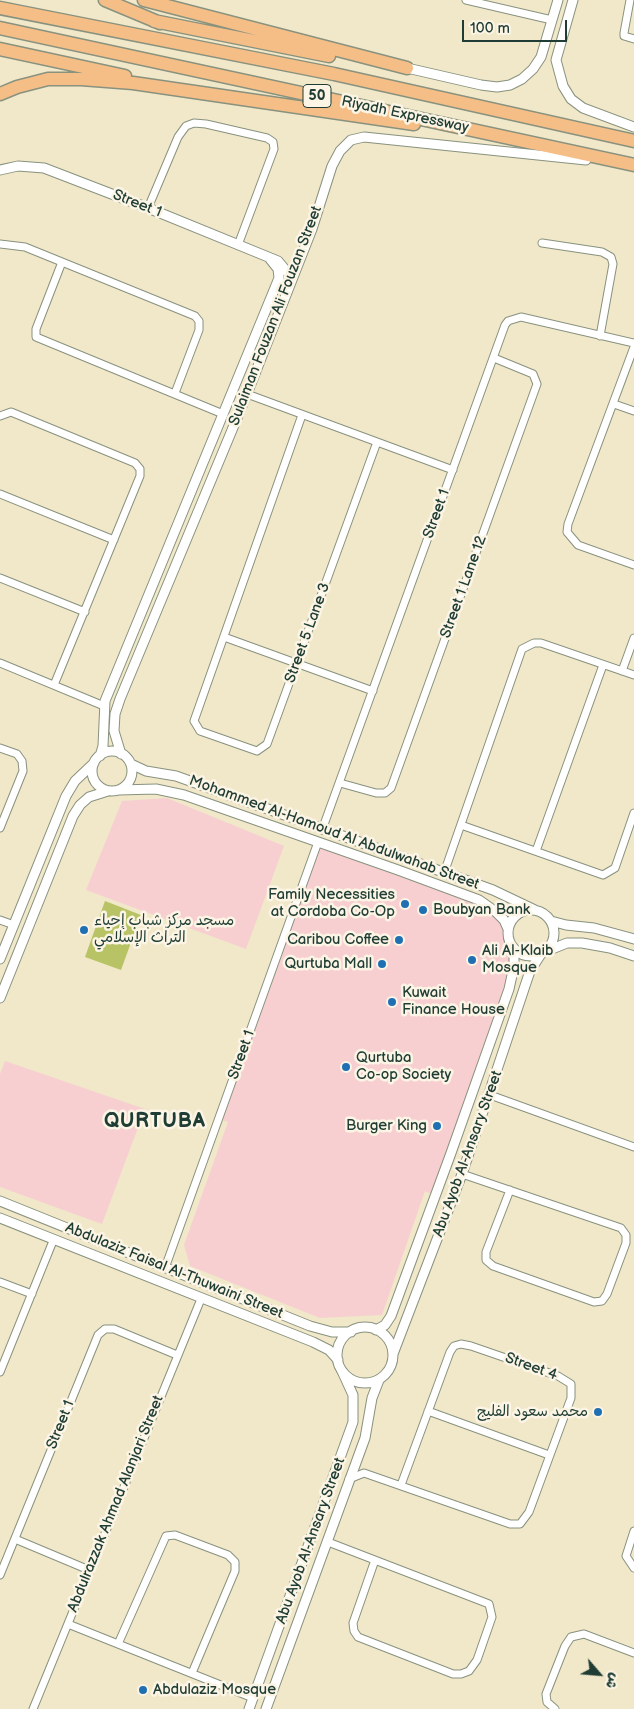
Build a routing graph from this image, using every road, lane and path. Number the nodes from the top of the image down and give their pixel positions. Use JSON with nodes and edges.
{"nodes":[{"id":1,"x":105,"y":0,"type":"edge"},
{"id":2,"x":144,"y":0,"type":"edge"},
{"id":3,"x":466,"y":0,"type":"edge"},
{"id":4,"x":558,"y":0,"type":"edge"},
{"id":5,"x":573,"y":0,"type":"edge"},
{"id":6,"x":630,"y":0,"type":"edge"},
{"id":7,"x":495,"y":3,"type":"edge"},
{"id":8,"x":0,"y":8,"type":"edge"},
{"id":9,"x":552,"y":20,"type":"junction"},
{"id":10,"x":154,"y":21,"type":"junction"},
{"id":11,"x":0,"y":28,"type":"edge"},
{"id":12,"x":634,"y":39,"type":"edge"},
{"id":13,"x":545,"y":43,"type":"junction"},
{"id":14,"x":558,"y":47,"type":"junction"},
{"id":15,"x":0,"y":49,"type":"edge"},
{"id":16,"x":407,"y":68,"type":"junction"},
{"id":17,"x":334,"y":74,"type":"junction"},
{"id":18,"x":201,"y":93,"type":"junction"},
{"id":19,"x":0,"y":94,"type":"edge"},
{"id":20,"x":634,"y":127,"type":"edge"},
{"id":21,"x":490,"y":133,"type":"junction"},
{"id":22,"x":634,"y":141,"type":"edge"},
{"id":23,"x":631,"y":165,"type":"edge"},
{"id":24,"x":0,"y":170,"type":"edge"},
{"id":25,"x":148,"y":208,"type":"junction"},
{"id":26,"x":542,"y":243,"type":"dead end"},
{"id":27,"x":0,"y":244,"type":"edge"},
{"id":28,"x":238,"y":245,"type":"junction"},
{"id":29,"x":270,"y":258,"type":"junction"},
{"id":30,"x":62,"y":262,"type":"junction"},
{"id":31,"x":273,"y":292,"type":"junction"},
{"id":32,"x":287,"y":293,"type":"junction"},
{"id":33,"x":600,"y":336,"type":"junction"},
{"id":34,"x":634,"y":343,"type":"edge"},
{"id":35,"x":634,"y":347,"type":"edge"},
{"id":36,"x":494,"y":358,"type":"junction"},
{"id":37,"x":175,"y":393,"type":"junction"},
{"id":38,"x":247,"y":394,"type":"junction"},
{"id":39,"x":614,"y":404,"type":"junction"},
{"id":40,"x":634,"y":411,"type":"edge"},
{"id":41,"x":224,"y":414,"type":"junction"},
{"id":42,"x":302,"y":415,"type":"junction"},
{"id":43,"x":0,"y":416,"type":"edge"},
{"id":44,"x":377,"y":442,"type":"junction"},
{"id":45,"x":204,"y":458,"type":"junction"},
{"id":46,"x":218,"y":465,"type":"junction"},
{"id":47,"x":453,"y":470,"type":"junction"},
{"id":48,"x":196,"y":479,"type":"junction"},
{"id":49,"x":211,"y":482,"type":"junction"},
{"id":50,"x":0,"y":494,"type":"edge"},
{"id":51,"x":114,"y":540,"type":"junction"},
{"id":52,"x":634,"y":565,"type":"edge"},
{"id":53,"x":0,"y":578,"type":"edge"},
{"id":54,"x":85,"y":612,"type":"junction"},
{"id":55,"x":224,"y":637,"type":"junction"},
{"id":56,"x":634,"y":638,"type":"edge"},
{"id":57,"x":0,"y":663,"type":"edge"},
{"id":58,"x":296,"y":664,"type":"junction"},
{"id":59,"x":604,"y":665,"type":"junction"},
{"id":60,"x":622,"y":671,"type":"junction"},
{"id":61,"x":634,"y":675,"type":"edge"},
{"id":62,"x":54,"y":685,"type":"junction"},
{"id":63,"x":373,"y":692,"type":"junction"},
{"id":64,"x":104,"y":706,"type":"junction"},
{"id":65,"x":0,"y":748,"type":"edge"},
{"id":66,"x":121,"y":754,"type":"junction"},
{"id":67,"x":97,"y":759,"type":"junction"},
{"id":68,"x":130,"y":764,"type":"junction"},
{"id":69,"x":340,"y":783,"type":"junction"},
{"id":70,"x":119,"y":790,"type":"junction"},
{"id":71,"x":108,"y":791,"type":"junction"},
{"id":72,"x":634,"y":813,"type":"edge"},
{"id":73,"x":461,"y":825,"type":"junction"},
{"id":74,"x":0,"y":828,"type":"edge"},
{"id":75,"x":322,"y":830,"type":"junction"},
{"id":76,"x":318,"y":842,"type":"junction"},
{"id":77,"x":536,"y":851,"type":"junction"},
{"id":78,"x":444,"y":873,"type":"junction"},
{"id":79,"x":535,"y":910,"type":"junction"},
{"id":80,"x":0,"y":920,"type":"edge"},
{"id":81,"x":551,"y":921,"type":"junction"},
{"id":82,"x":14,"y":925,"type":"junction"},
{"id":83,"x":508,"y":929,"type":"junction"},
{"id":84,"x":634,"y":940,"type":"edge"},
{"id":85,"x":514,"y":949,"type":"junction"},
{"id":86,"x":543,"y":953,"type":"junction"},
{"id":87,"x":634,"y":956,"type":"edge"},
{"id":88,"x":0,"y":959,"type":"edge"},
{"id":89,"x":0,"y":998,"type":"edge"},
{"id":90,"x":490,"y":1095,"type":"junction"},
{"id":91,"x":634,"y":1147,"type":"edge"},
{"id":92,"x":462,"y":1174,"type":"junction"},
{"id":93,"x":510,"y":1190,"type":"junction"},
{"id":94,"x":0,"y":1200,"type":"edge"},
{"id":95,"x":0,"y":1218,"type":"edge"},
{"id":96,"x":420,"y":1238,"type":"junction"},
{"id":97,"x":53,"y":1241,"type":"junction"},
{"id":98,"x":436,"y":1242,"type":"junction"},
{"id":99,"x":165,"y":1268,"type":"junction"},
{"id":100,"x":0,"y":1282,"type":"edge"},
{"id":101,"x":32,"y":1294,"type":"junction"},
{"id":102,"x":201,"y":1299,"type":"junction"},
{"id":103,"x":376,"y":1330,"type":"junction"},
{"id":104,"x":351,"y":1332,"type":"junction"},
{"id":105,"x":393,"y":1354,"type":"junction"},
{"id":106,"x":177,"y":1355,"type":"junction"},
{"id":107,"x":338,"y":1360,"type":"junction"},
{"id":108,"x":342,"y":1371,"type":"junction"},
{"id":109,"x":0,"y":1372,"type":"edge"},
{"id":110,"x":379,"y":1380,"type":"junction"},
{"id":111,"x":428,"y":1412,"type":"junction"},
{"id":112,"x":549,"y":1455,"type":"junction"},
{"id":113,"x":357,"y":1459,"type":"junction"},
{"id":114,"x":364,"y":1473,"type":"junction"},
{"id":115,"x":349,"y":1479,"type":"junction"},
{"id":116,"x":401,"y":1485,"type":"junction"},
{"id":117,"x":634,"y":1531,"type":"edge"},
{"id":118,"x":15,"y":1539,"type":"junction"},
{"id":119,"x":328,"y":1542,"type":"junction"},
{"id":120,"x":375,"y":1560,"type":"junction"},
{"id":121,"x":634,"y":1568,"type":"edge"},
{"id":122,"x":89,"y":1570,"type":"junction"},
{"id":123,"x":0,"y":1575,"type":"edge"},
{"id":124,"x":286,"y":1610,"type":"junction"},
{"id":125,"x":300,"y":1614,"type":"junction"},
{"id":126,"x":68,"y":1624,"type":"junction"},
{"id":127,"x":277,"y":1635,"type":"junction"},
{"id":128,"x":291,"y":1639,"type":"junction"},
{"id":129,"x":118,"y":1644,"type":"junction"},
{"id":130,"x":634,"y":1653,"type":"edge"},
{"id":131,"x":192,"y":1674,"type":"junction"},
{"id":132,"x":253,"y":1698,"type":"junction"},
{"id":133,"x":33,"y":1709,"type":"edge"},
{"id":134,"x":249,"y":1709,"type":"edge"},
{"id":135,"x":266,"y":1709,"type":"edge"},
{"id":136,"x":555,"y":1709,"type":"edge"}],
"edges":[{"from":1,"to":10,"type":"highway"},
{"from":2,"to":16,"type":"highway"},
{"from":3,"to":7,"type":"street"},
{"from":4,"to":9,"type":"street"},
{"from":5,"to":14,"type":"street"},
{"from":6,"to":12,"type":"street"},
{"from":7,"to":9,"type":"street"},
{"from":8,"to":17,"type":"highway","name":"Riyadh Expressway","number":"50"},
{"from":9,"to":13,"type":"street"},
{"from":10,"to":16,"type":"highway"},
{"from":10,"to":17,"type":"highway"},
{"from":11,"to":21,"type":"highway","name":"Riyadh Expressway","number":"50"},
{"from":13,"to":14,"type":"street"},
{"from":13,"to":16,"type":"street"},
{"from":14,"to":20,"type":"street"},
{"from":15,"to":18,"type":"highway"},
{"from":17,"to":22,"type":"highway","name":"Riyadh Expressway","number":"50"},
{"from":18,"to":19,"type":"highway"},
{"from":18,"to":21,"type":"highway"},
{"from":21,"to":23,"type":"highway","name":"Riyadh Expressway","number":"50"},
{"from":23,"to":32,"type":"street","name":"Sulaiman Fouzan Ali Fouzan Street"},
{"from":24,"to":25,"type":"street","name":"Street 1"},
{"from":25,"to":28,"type":"street","name":"Street 1"},
{"from":25,"to":28,"type":"street"},
{"from":26,"to":33,"type":"street"},
{"from":27,"to":30,"type":"street"},
{"from":28,"to":29,"type":"street","name":"Street 1"},
{"from":29,"to":31,"type":"street"},
{"from":29,"to":32,"type":"street","name":"Street 1"},
{"from":30,"to":37,"type":"street"},
{"from":30,"to":37,"type":"street"},
{"from":31,"to":32,"type":"street"},
{"from":31,"to":41,"type":"street","name":"Sulaiman Fouzan Ali Fouzan Street"},
{"from":32,"to":38,"type":"street","name":"Sulaiman Fouzan Ali Fouzan Street"},
{"from":33,"to":34,"type":"street","name":"Street 1"},
{"from":33,"to":36,"type":"street","name":"Street 1"},
{"from":35,"to":39,"type":"street"},
{"from":36,"to":47,"type":"street","name":"Street 1"},
{"from":36,"to":69,"type":"street","name":"Street 1 Lane 12"},
{"from":37,"to":41,"type":"street"},
{"from":38,"to":42,"type":"street"},
{"from":38,"to":46,"type":"street","name":"Sulaiman Fouzan Ali Fouzan Street"},
{"from":39,"to":40,"type":"street"},
{"from":39,"to":52,"type":"street"},
{"from":41,"to":45,"type":"street","name":"Sulaiman Fouzan Ali Fouzan Street"},
{"from":42,"to":44,"type":"street"},
{"from":42,"to":55,"type":"street"},
{"from":43,"to":51,"type":"street"},
{"from":44,"to":47,"type":"street"},
{"from":44,"to":58,"type":"street","name":"Street 5 Lane 3"},
{"from":45,"to":46,"type":"street"},
{"from":45,"to":48,"type":"street","name":"Sulaiman Fouzan Ali Fouzan Street"},
{"from":46,"to":49,"type":"street","name":"Sulaiman Fouzan Ali Fouzan Street"},
{"from":47,"to":63,"type":"street","name":"Street 1"},
{"from":48,"to":49,"type":"street"},
{"from":48,"to":64,"type":"street","name":"Sulaiman Fouzan Ali Fouzan Street"},
{"from":49,"to":66,"type":"street","name":"Sulaiman Fouzan Ali Fouzan Street"},
{"from":50,"to":51,"type":"street"},
{"from":51,"to":54,"type":"street"},
{"from":53,"to":54,"type":"street"},
{"from":54,"to":62,"type":"street"},
{"from":55,"to":58,"type":"street"},
{"from":55,"to":58,"type":"street","name":"Street 5 Lane 3"},
{"from":56,"to":60,"type":"street"},
{"from":57,"to":62,"type":"street"},
{"from":58,"to":63,"type":"street"},
{"from":59,"to":60,"type":"street"},
{"from":59,"to":73,"type":"street"},
{"from":59,"to":77,"type":"street"},
{"from":60,"to":61,"type":"street"},
{"from":62,"to":64,"type":"street"},
{"from":63,"to":69,"type":"street","name":"Street 1"},
{"from":64,"to":67,"type":"street","name":"Sulaiman Fouzan Ali Fouzan Street"},
{"from":65,"to":74,"type":"street"},
{"from":66,"to":67,"type":"street"},
{"from":66,"to":68,"type":"street"},
{"from":67,"to":71,"type":"street"},
{"from":67,"to":82,"type":"street"},
{"from":68,"to":70,"type":"street"},
{"from":68,"to":75,"type":"street","name":"Mohammed Al-Hamoud Al Abdulwahab Street"},
{"from":69,"to":75,"type":"street","name":"Street 1"},
{"from":70,"to":71,"type":"street"},
{"from":70,"to":76,"type":"street","name":"Mohammed Al-Hamoud Al Abdulwahab Street"},
{"from":71,"to":89,"type":"street"},
{"from":72,"to":77,"type":"street"},
{"from":73,"to":77,"type":"street"},
{"from":73,"to":78,"type":"street"},
{"from":75,"to":78,"type":"street","name":"Mohammed Al-Hamoud Al Abdulwahab Street"},
{"from":76,"to":83,"type":"street","name":"Mohammed Al-Hamoud Al Abdulwahab Street"},
{"from":76,"to":99,"type":"street","name":"Street 1"},
{"from":78,"to":79,"type":"street","name":"Mohammed Al-Hamoud Al Abdulwahab Street"},
{"from":79,"to":81,"type":"street"},
{"from":79,"to":83,"type":"street"},
{"from":80,"to":82,"type":"street"},
{"from":81,"to":84,"type":"street"},
{"from":81,"to":86,"type":"street"},
{"from":82,"to":88,"type":"street"},
{"from":83,"to":85,"type":"street"},
{"from":85,"to":86,"type":"street"},
{"from":85,"to":96,"type":"street","name":"Abu Ayob Al-Ansary Street"},
{"from":86,"to":87,"type":"street"},
{"from":86,"to":90,"type":"street","name":"Abu Ayob Al-Ansary Street"},
{"from":90,"to":91,"type":"street"},
{"from":90,"to":92,"type":"street","name":"Abu Ayob Al-Ansary Street"},
{"from":92,"to":93,"type":"street"},
{"from":92,"to":98,"type":"street","name":"Abu Ayob Al-Ansary Street"},
{"from":93,"to":93,"type":"street"},
{"from":94,"to":99,"type":"street","name":"Abdulaziz Faisal Al-Thuwaini Street"},
{"from":95,"to":97,"type":"street","name":"Abdulaziz Faisal Al-Thuwaini Street"},
{"from":96,"to":98,"type":"street"},
{"from":96,"to":103,"type":"street","name":"Abu Ayob Al-Ansary Street"},
{"from":97,"to":101,"type":"street"},
{"from":97,"to":102,"type":"street","name":"Abdulaziz Faisal Al-Thuwaini Street"},
{"from":98,"to":105,"type":"street","name":"Abu Ayob Al-Ansary Street"},
{"from":99,"to":104,"type":"street","name":"Abdulaziz Faisal Al-Thuwaini Street"},
{"from":100,"to":101,"type":"street"},
{"from":101,"to":109,"type":"street"},
{"from":102,"to":106,"type":"street","name":"Abdulrazzak Ahmad Alanjari Street"},
{"from":102,"to":107,"type":"street","name":"Abdulaziz Faisal Al-Thuwaini Street"},
{"from":103,"to":104,"type":"street"},
{"from":103,"to":105,"type":"street"},
{"from":104,"to":107,"type":"street"},
{"from":105,"to":110,"type":"street"},
{"from":106,"to":118,"type":"street","name":"Street 1"},
{"from":106,"to":122,"type":"street","name":"Abdulrazzak Ahmad Alanjari Street"},
{"from":107,"to":108,"type":"street"},
{"from":108,"to":110,"type":"street"},
{"from":108,"to":124,"type":"street","name":"Abu Ayob Al-Ansary Street"},
{"from":110,"to":113,"type":"street","name":"Abu Ayob Al-Ansary Street"},
{"from":111,"to":112,"type":"street"},
{"from":111,"to":112,"type":"street","name":"Street 4"},
{"from":111,"to":116,"type":"street","name":"Street 4"},
{"from":112,"to":116,"type":"street","name":"Street 4"},
{"from":113,"to":114,"type":"street"},
{"from":113,"to":115,"type":"street","name":"Abu Ayob Al-Ansary Street"},
{"from":114,"to":115,"type":"street"},
{"from":114,"to":116,"type":"street","name":"Street 4"},
{"from":115,"to":119,"type":"street","name":"Abu Ayob Al-Ansary Street"},
{"from":117,"to":121,"type":"street"},
{"from":118,"to":122,"type":"street"},
{"from":118,"to":123,"type":"street","name":"Street 1"},
{"from":119,"to":120,"type":"street"},
{"from":119,"to":125,"type":"street","name":"Abu Ayob Al-Ansary Street"},
{"from":120,"to":120,"type":"street"},
{"from":122,"to":126,"type":"street","name":"Abdulrazzak Ahmad Alanjari Street"},
{"from":124,"to":125,"type":"street"},
{"from":124,"to":127,"type":"street","name":"Abu Ayob Al-Ansary Street"},
{"from":125,"to":128,"type":"street","name":"Abu Ayob Al-Ansary Street"},
{"from":126,"to":129,"type":"street"},
{"from":126,"to":133,"type":"street","name":"Abdulrazzak Ahmad Alanjari Street"},
{"from":127,"to":128,"type":"street"},
{"from":127,"to":132,"type":"street","name":"Abu Ayob Al-Ansary Street"},
{"from":128,"to":135,"type":"street","name":"Abu Ayob Al-Ansary Street"},
{"from":129,"to":131,"type":"street"},
{"from":129,"to":131,"type":"street"},
{"from":130,"to":136,"type":"street"},
{"from":131,"to":132,"type":"street"},
{"from":132,"to":134,"type":"street","name":"Abu Ayob Al-Ansary Street"}]}
